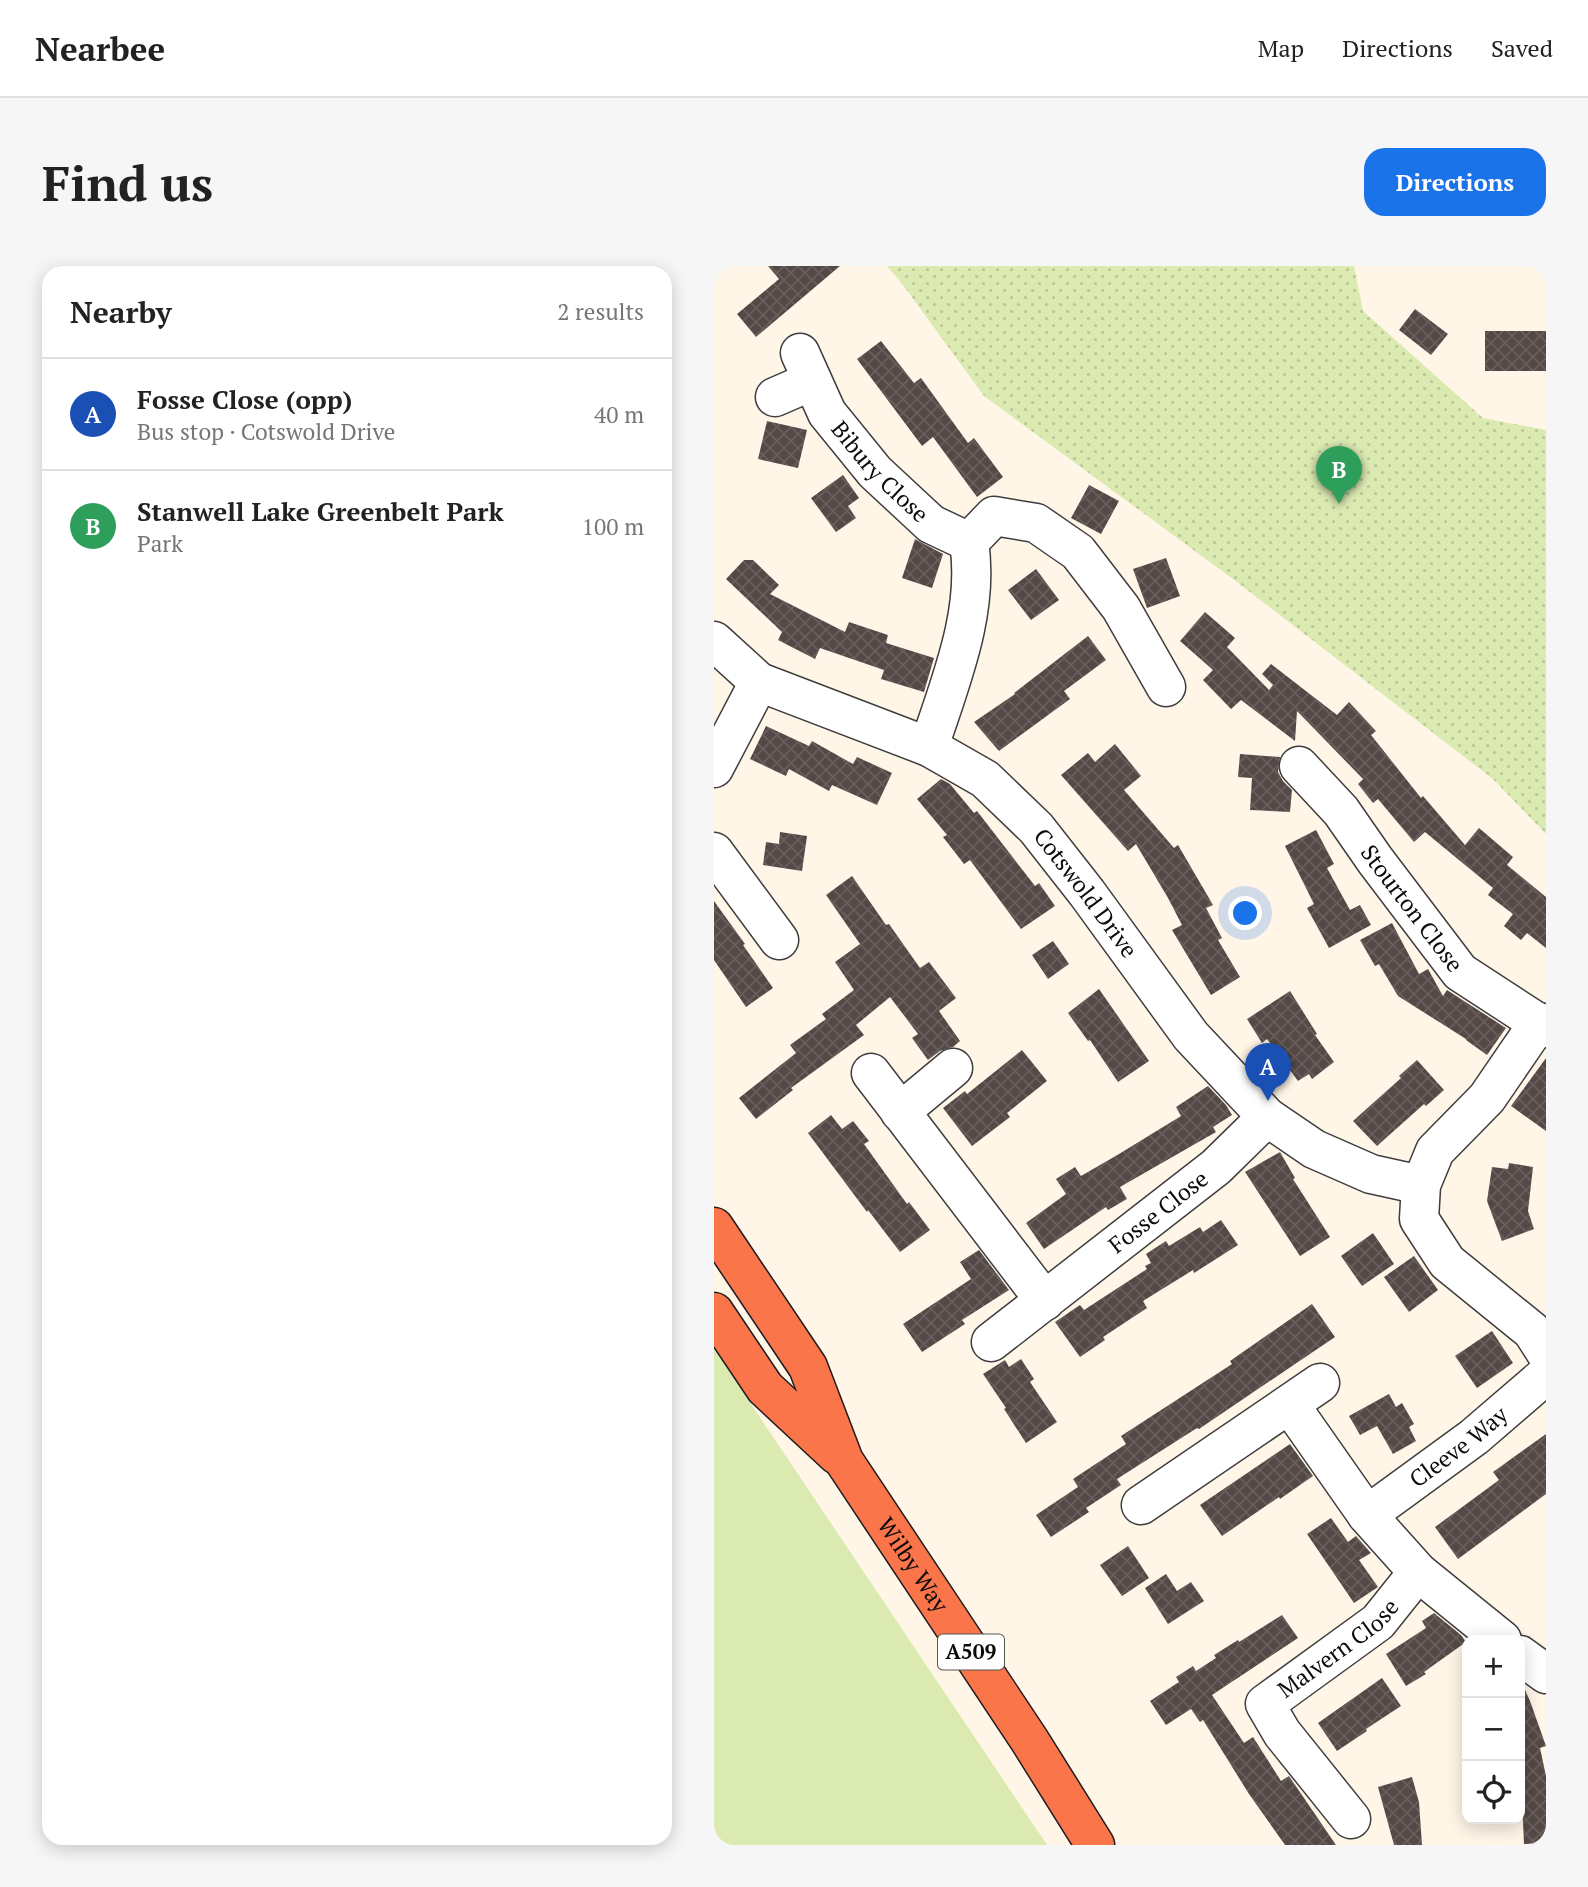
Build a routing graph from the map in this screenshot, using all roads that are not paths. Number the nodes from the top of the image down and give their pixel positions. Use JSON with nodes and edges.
{"nodes":[{"id":1,"x":775,"y":397,"type":"dead end"},
{"id":2,"x":982,"y":529,"type":"junction"},
{"id":3,"x":714,"y":641,"type":"edge"},
{"id":4,"x":759,"y":682,"type":"junction"},
{"id":5,"x":1166,"y":687,"type":"dead end"},
{"id":6,"x":929,"y":747,"type":"junction"},
{"id":7,"x":1299,"y":766,"type":"dead end"},
{"id":8,"x":714,"y":768,"type":"edge"},
{"id":9,"x":714,"y":852,"type":"edge"},
{"id":10,"x":779,"y":940,"type":"dead end"},
{"id":11,"x":1542,"y":1025,"type":"edge"},
{"id":12,"x":953,"y":1068,"type":"dead end"},
{"id":13,"x":871,"y":1073,"type":"dead end"},
{"id":14,"x":900,"y":1112,"type":"junction"},
{"id":15,"x":1267,"y":1117,"type":"junction"},
{"id":16,"x":1421,"y":1185,"type":"junction"},
{"id":17,"x":714,"y":1227,"type":"edge"},
{"id":18,"x":1045,"y":1301,"type":"junction"},
{"id":19,"x":714,"y":1311,"type":"edge"},
{"id":20,"x":991,"y":1342,"type":"dead end"},
{"id":21,"x":1546,"y":1353,"type":"edge"},
{"id":22,"x":1546,"y":1375,"type":"edge"},
{"id":23,"x":844,"y":1461,"type":"junction"},
{"id":24,"x":1141,"y":1505,"type":"dead end"},
{"id":25,"x":1367,"y":1515,"type":"junction"},
{"id":26,"x":1418,"y":1572,"type":"junction"},
{"id":27,"x":1496,"y":1635,"type":"edge"},
{"id":28,"x":1525,"y":1659,"type":"edge"},
{"id":29,"x":1546,"y":1674,"type":"edge"},
{"id":30,"x":1351,"y":1819,"type":"dead end"},
{"id":31,"x":1095,"y":1845,"type":"edge"}],
"edges":[{"from":1,"to":2,"type":"street","name":"Bibury Close"},
{"from":2,"to":5,"type":"street","name":"Bibury Close"},
{"from":2,"to":6,"type":"street"},
{"from":3,"to":4,"type":"street","name":"Cotswold Drive"},
{"from":4,"to":6,"type":"street","name":"Cotswold Drive"},
{"from":4,"to":8,"type":"street"},
{"from":6,"to":15,"type":"street","name":"Cotswold Drive"},
{"from":7,"to":11,"type":"street","name":"Stourton Close"},
{"from":9,"to":10,"type":"street"},
{"from":11,"to":16,"type":"street"},
{"from":12,"to":14,"type":"street"},
{"from":13,"to":14,"type":"street"},
{"from":14,"to":18,"type":"street"},
{"from":15,"to":16,"type":"street","name":"Cotswold Drive"},
{"from":15,"to":18,"type":"street","name":"Fosse Close"},
{"from":16,"to":21,"type":"street"},
{"from":17,"to":23,"type":"highway","name":"Wilby Way","number":"A509"},
{"from":18,"to":20,"type":"street","name":"Fosse Close"},
{"from":19,"to":23,"type":"highway","name":"Wilby Way","number":"A509"},
{"from":22,"to":25,"type":"street","name":"Cleeve Way"},
{"from":23,"to":31,"type":"highway","name":"Wilby Way","number":"A509"},
{"from":24,"to":25,"type":"street"},
{"from":25,"to":26,"type":"street"},
{"from":26,"to":27,"type":"street"},
{"from":26,"to":30,"type":"street","name":"Malvern Close"},
{"from":28,"to":29,"type":"street"}]}
